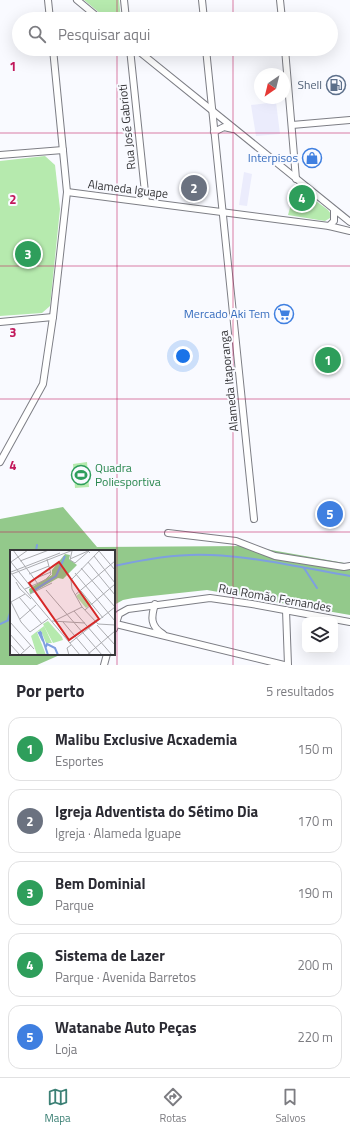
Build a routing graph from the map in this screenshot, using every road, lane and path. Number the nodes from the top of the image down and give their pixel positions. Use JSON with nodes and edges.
{"nodes":[{"id":1,"x":48,"y":0,"type":"edge"},
{"id":2,"x":77,"y":0,"type":"edge"},
{"id":3,"x":124,"y":0,"type":"edge"},
{"id":4,"x":202,"y":0,"type":"edge"},
{"id":5,"x":280,"y":0,"type":"edge"},
{"id":6,"x":49,"y":12,"type":"edge"},
{"id":7,"x":92,"y":12,"type":"edge"},
{"id":8,"x":125,"y":12,"type":"edge"},
{"id":9,"x":203,"y":12,"type":"edge"},
{"id":10,"x":281,"y":12,"type":"edge"},
{"id":11,"x":54,"y":56,"type":"edge"},
{"id":12,"x":131,"y":56,"type":"edge"},
{"id":13,"x":145,"y":56,"type":"edge"},
{"id":14,"x":207,"y":56,"type":"edge"},
{"id":15,"x":285,"y":56,"type":"edge"},
{"id":16,"x":210,"y":93,"type":"junction"},
{"id":17,"x":197,"y":99,"type":"junction"},
{"id":18,"x":211,"y":110,"type":"junction"},
{"id":19,"x":350,"y":120,"type":"edge"},
{"id":20,"x":292,"y":125,"type":"junction"},
{"id":21,"x":238,"y":131,"type":"junction"},
{"id":22,"x":214,"y":132,"type":"junction"},
{"id":23,"x":64,"y":150,"type":"junction"},
{"id":24,"x":0,"y":155,"type":"edge"},
{"id":25,"x":295,"y":163,"type":"junction"},
{"id":26,"x":284,"y":170,"type":"junction"},
{"id":27,"x":296,"y":179,"type":"junction"},
{"id":28,"x":67,"y":192,"type":"junction"},
{"id":29,"x":146,"y":202,"type":"junction"},
{"id":30,"x":334,"y":210,"type":"junction"},
{"id":31,"x":222,"y":212,"type":"junction"},
{"id":32,"x":350,"y":222,"type":"edge"},
{"id":33,"x":329,"y":226,"type":"junction"},
{"id":34,"x":350,"y":231,"type":"edge"},
{"id":35,"x":53,"y":317,"type":"junction"},
{"id":36,"x":0,"y":322,"type":"edge"},
{"id":37,"x":0,"y":462,"type":"edge"},
{"id":38,"x":254,"y":519,"type":"dead end"},
{"id":39,"x":168,"y":533,"type":"dead end"},
{"id":40,"x":350,"y":566,"type":"edge"},
{"id":41,"x":155,"y":604,"type":"junction"},
{"id":42,"x":286,"y":610,"type":"junction"},
{"id":43,"x":120,"y":614,"type":"junction"},
{"id":44,"x":350,"y":623,"type":"edge"},
{"id":45,"x":115,"y":626,"type":"edge"},
{"id":46,"x":128,"y":626,"type":"junction"},
{"id":47,"x":164,"y":635,"type":"junction"},
{"id":48,"x":107,"y":655,"type":"edge"},
{"id":49,"x":104,"y":665,"type":"edge"},
{"id":50,"x":284,"y":665,"type":"edge"},
{"id":51,"x":288,"y":665,"type":"edge"}],
"edges":[{"from":1,"to":6,"type":"street"},
{"from":2,"to":7,"type":"street"},
{"from":3,"to":8,"type":"street"},
{"from":4,"to":9,"type":"street"},
{"from":5,"to":10,"type":"street"},
{"from":11,"to":23,"type":"street"},
{"from":12,"to":29,"type":"street","name":"Rua José Gabrioti"},
{"from":13,"to":17,"type":"street"},
{"from":14,"to":16,"type":"street","name":"Alameda Itaporanga"},
{"from":15,"to":20,"type":"street"},
{"from":16,"to":17,"type":"street"},
{"from":16,"to":18,"type":"street","name":"Alameda Itaporanga"},
{"from":17,"to":18,"type":"street"},
{"from":18,"to":21,"type":"street"},
{"from":18,"to":22,"type":"street","name":"Alameda Itaporanga"},
{"from":19,"to":20,"type":"street"},
{"from":20,"to":25,"type":"street"},
{"from":21,"to":22,"type":"street"},
{"from":21,"to":26,"type":"street"},
{"from":22,"to":31,"type":"street","name":"Alameda Itaporanga"},
{"from":23,"to":24,"type":"street"},
{"from":23,"to":28,"type":"street"},
{"from":25,"to":26,"type":"street"},
{"from":25,"to":27,"type":"street"},
{"from":26,"to":27,"type":"street"},
{"from":27,"to":30,"type":"street"},
{"from":28,"to":29,"type":"street","name":"Alameda Iguape"},
{"from":28,"to":35,"type":"street"},
{"from":29,"to":31,"type":"street","name":"Alameda Iguape"},
{"from":30,"to":32,"type":"street"},
{"from":30,"to":33,"type":"street"},
{"from":31,"to":33,"type":"street","name":"Alameda Iguape"},
{"from":31,"to":38,"type":"street","name":"Alameda Itaporanga"},
{"from":33,"to":34,"type":"street","name":"Alameda Iguape"},
{"from":35,"to":36,"type":"street"},
{"from":35,"to":37,"type":"street"},
{"from":39,"to":40,"type":"street"},
{"from":41,"to":42,"type":"street","name":"Rua Romão Fernandes"},
{"from":41,"to":43,"type":"street","name":"Rua Romão Fernandes"},
{"from":41,"to":47,"type":"street"},
{"from":42,"to":44,"type":"street","name":"Rua Romão Fernandes"},
{"from":42,"to":51,"type":"street"},
{"from":43,"to":45,"type":"street"},
{"from":43,"to":46,"type":"street"},
{"from":45,"to":46,"type":"street"},
{"from":46,"to":47,"type":"street"},
{"from":47,"to":50,"type":"street"},
{"from":48,"to":49,"type":"street"}]}
